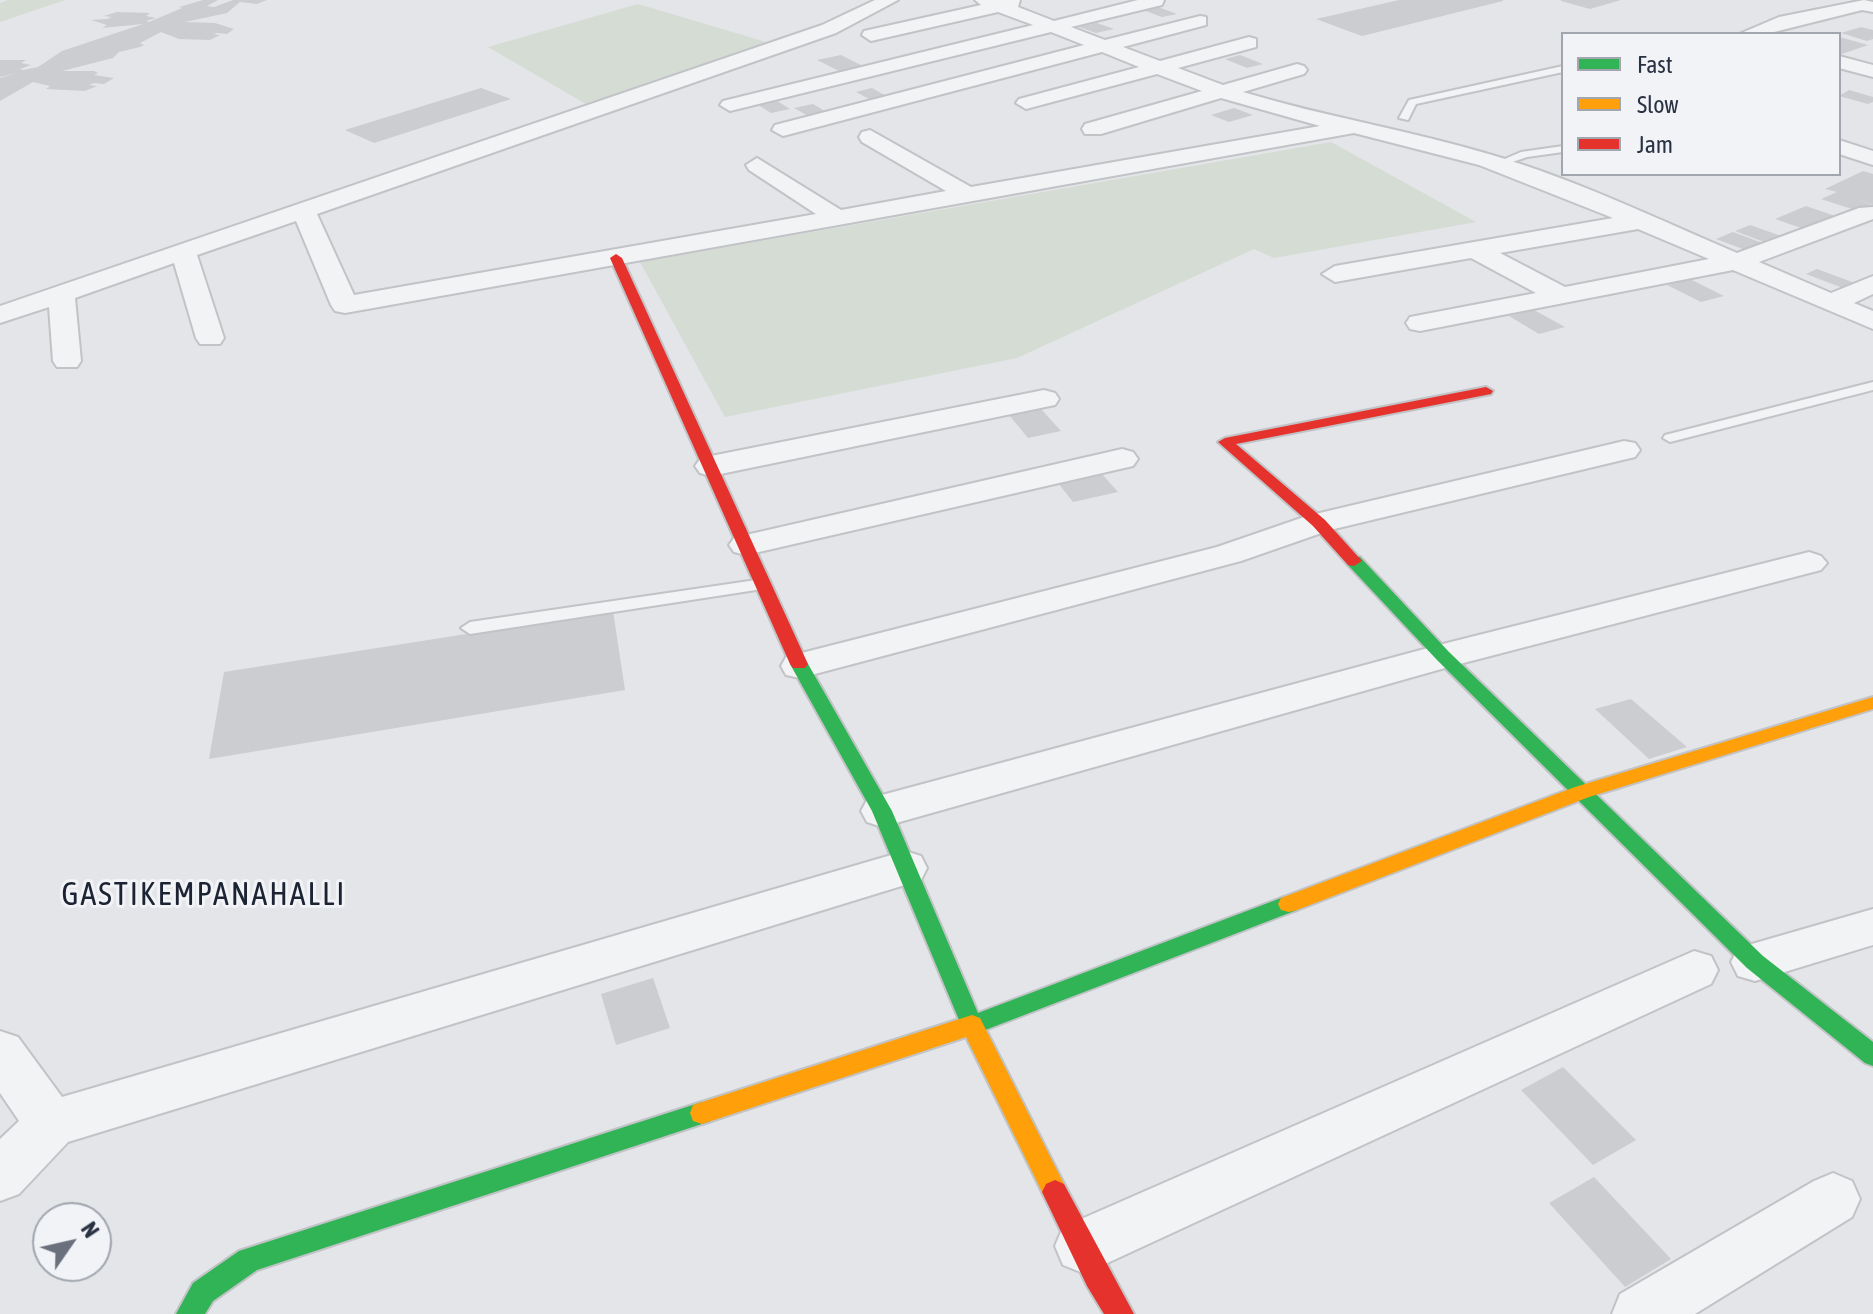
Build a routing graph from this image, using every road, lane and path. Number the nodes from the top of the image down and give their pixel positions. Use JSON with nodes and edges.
{"nodes":[{"id":1,"x":889,"y":0,"type":"edge"},
{"id":2,"x":1025,"y":0,"type":"edge"},
{"id":3,"x":1156,"y":1,"type":"edge"},
{"id":4,"x":991,"y":3,"type":"edge"},
{"id":5,"x":1873,"y":7,"type":"edge"},
{"id":6,"x":1200,"y":21,"type":"dead end"},
{"id":7,"x":1052,"y":26,"type":"junction"},
{"id":8,"x":1754,"y":32,"type":"edge"},
{"id":9,"x":871,"y":35,"type":"dead end"},
{"id":10,"x":1249,"y":43,"type":"dead end"},
{"id":11,"x":1102,"y":46,"type":"junction"},
{"id":12,"x":1841,"y":63,"type":"edge"},
{"id":13,"x":1159,"y":68,"type":"junction"},
{"id":14,"x":1561,"y":69,"type":"edge"},
{"id":15,"x":1297,"y":70,"type":"dead end"},
{"id":16,"x":1873,"y":71,"type":"edge"},
{"id":17,"x":1222,"y":92,"type":"junction"},
{"id":18,"x":1026,"y":103,"type":"dead end"},
{"id":19,"x":730,"y":105,"type":"dead end"},
{"id":20,"x":1404,"y":118,"type":"joint"},
{"id":21,"x":1350,"y":127,"type":"junction"},
{"id":22,"x":1093,"y":129,"type":"dead end"},
{"id":23,"x":783,"y":130,"type":"dead end"},
{"id":24,"x":870,"y":137,"type":"dead end"},
{"id":25,"x":1841,"y":148,"type":"edge"},
{"id":26,"x":1561,"y":149,"type":"edge"},
{"id":27,"x":1873,"y":158,"type":"edge"},
{"id":28,"x":1493,"y":162,"type":"junction"},
{"id":29,"x":757,"y":165,"type":"dead end"},
{"id":30,"x":970,"y":196,"type":"junction"},
{"id":31,"x":302,"y":208,"type":"junction"},
{"id":32,"x":1868,"y":213,"type":"dead end"},
{"id":33,"x":839,"y":219,"type":"junction"},
{"id":34,"x":1641,"y":221,"type":"junction"},
{"id":35,"x":183,"y":250,"type":"junction"},
{"id":36,"x":1475,"y":250,"type":"junction"},
{"id":37,"x":616,"y":258,"type":"junction"},
{"id":38,"x":1736,"y":262,"type":"junction"},
{"id":39,"x":1335,"y":274,"type":"dead end"},
{"id":40,"x":1873,"y":284,"type":"edge"},
{"id":41,"x":61,"y":293,"type":"junction"},
{"id":42,"x":1562,"y":296,"type":"junction"},
{"id":43,"x":1831,"y":303,"type":"junction"},
{"id":44,"x":0,"y":315,"type":"edge"},
{"id":45,"x":1873,"y":321,"type":"edge"},
{"id":46,"x":1420,"y":323,"type":"dead end"},
{"id":47,"x":210,"y":338,"type":"dead end"},
{"id":48,"x":67,"y":361,"type":"dead end"},
{"id":49,"x":1873,"y":386,"type":"edge"},
{"id":50,"x":1486,"y":391,"type":"dead end"},
{"id":51,"x":1044,"y":399,"type":"dead end"},
{"id":52,"x":1670,"y":438,"type":"dead end"},
{"id":53,"x":1624,"y":450,"type":"dead end"},
{"id":54,"x":1122,"y":459,"type":"dead end"},
{"id":55,"x":711,"y":466,"type":"junction"},
{"id":56,"x":1319,"y":523,"type":"junction"},
{"id":57,"x":746,"y":545,"type":"junction"},
{"id":58,"x":1809,"y":563,"type":"dead end"},
{"id":59,"x":763,"y":584,"type":"junction"},
{"id":60,"x":470,"y":628,"type":"dead end"},
{"id":61,"x":1443,"y":656,"type":"junction"},
{"id":62,"x":800,"y":666,"type":"junction"},
{"id":63,"x":1873,"y":703,"type":"edge"},
{"id":64,"x":1582,"y":792,"type":"junction"},
{"id":65,"x":882,"y":811,"type":"junction"},
{"id":66,"x":905,"y":868,"type":"junction"},
{"id":67,"x":1873,"y":927,"type":"edge"},
{"id":68,"x":1755,"y":962,"type":"junction"},
{"id":69,"x":1694,"y":970,"type":"dead end"},
{"id":70,"x":972,"y":1025,"type":"junction"},
{"id":71,"x":0,"y":1052,"type":"edge"},
{"id":72,"x":1873,"y":1056,"type":"edge"},
{"id":73,"x":51,"y":1124,"type":"junction"},
{"id":74,"x":0,"y":1176,"type":"edge"},
{"id":75,"x":1833,"y":1199,"type":"dead end"},
{"id":76,"x":1083,"y":1246,"type":"junction"},
{"id":77,"x":190,"y":1314,"type":"edge"},
{"id":78,"x":1120,"y":1314,"type":"edge"},
{"id":79,"x":1641,"y":1314,"type":"edge"}],
"edges":[{"from":1,"to":31,"type":"street"},
{"from":2,"to":4,"type":"street"},
{"from":3,"to":7,"type":"street"},
{"from":4,"to":7,"type":"street"},
{"from":4,"to":9,"type":"street"},
{"from":5,"to":8,"type":"street"},
{"from":6,"to":11,"type":"street"},
{"from":7,"to":11,"type":"street"},
{"from":7,"to":19,"type":"street"},
{"from":10,"to":13,"type":"street"},
{"from":11,"to":13,"type":"street"},
{"from":11,"to":23,"type":"street"},
{"from":12,"to":16,"type":"street"},
{"from":13,"to":17,"type":"street"},
{"from":13,"to":18,"type":"street"},
{"from":14,"to":20,"type":"lane"},
{"from":15,"to":17,"type":"street"},
{"from":17,"to":21,"type":"street"},
{"from":17,"to":22,"type":"street"},
{"from":20,"to":28,"type":"street"},
{"from":21,"to":28,"type":"street"},
{"from":21,"to":30,"type":"street"},
{"from":24,"to":30,"type":"street"},
{"from":25,"to":27,"type":"street"},
{"from":26,"to":28,"type":"lane"},
{"from":28,"to":34,"type":"street"},
{"from":29,"to":33,"type":"street"},
{"from":30,"to":33,"type":"street"},
{"from":31,"to":35,"type":"street"},
{"from":31,"to":37,"type":"street"},
{"from":32,"to":38,"type":"street"},
{"from":33,"to":37,"type":"street"},
{"from":34,"to":36,"type":"street"},
{"from":34,"to":38,"type":"street"},
{"from":35,"to":41,"type":"street"},
{"from":35,"to":47,"type":"street"},
{"from":36,"to":39,"type":"street"},
{"from":36,"to":42,"type":"street"},
{"from":37,"to":55,"type":"street"},
{"from":38,"to":42,"type":"street"},
{"from":38,"to":43,"type":"street"},
{"from":40,"to":43,"type":"street"},
{"from":41,"to":44,"type":"street"},
{"from":41,"to":48,"type":"street"},
{"from":42,"to":46,"type":"street"},
{"from":43,"to":45,"type":"street"},
{"from":49,"to":52,"type":"lane"},
{"from":50,"to":56,"type":"street"},
{"from":51,"to":55,"type":"street"},
{"from":53,"to":56,"type":"street"},
{"from":54,"to":57,"type":"street"},
{"from":55,"to":57,"type":"street"},
{"from":56,"to":61,"type":"street"},
{"from":56,"to":62,"type":"street"},
{"from":57,"to":59,"type":"street"},
{"from":58,"to":61,"type":"street"},
{"from":59,"to":60,"type":"lane"},
{"from":59,"to":62,"type":"street"},
{"from":61,"to":64,"type":"street"},
{"from":61,"to":65,"type":"street"},
{"from":62,"to":65,"type":"street"},
{"from":63,"to":64,"type":"street"},
{"from":64,"to":68,"type":"street"},
{"from":64,"to":70,"type":"street"},
{"from":65,"to":66,"type":"street"},
{"from":66,"to":70,"type":"street"},
{"from":66,"to":73,"type":"street"},
{"from":67,"to":68,"type":"street"},
{"from":68,"to":72,"type":"street"},
{"from":69,"to":76,"type":"street"},
{"from":70,"to":76,"type":"street"},
{"from":70,"to":77,"type":"street"},
{"from":71,"to":73,"type":"street"},
{"from":73,"to":74,"type":"street"},
{"from":75,"to":79,"type":"street"},
{"from":76,"to":78,"type":"street"}]}
